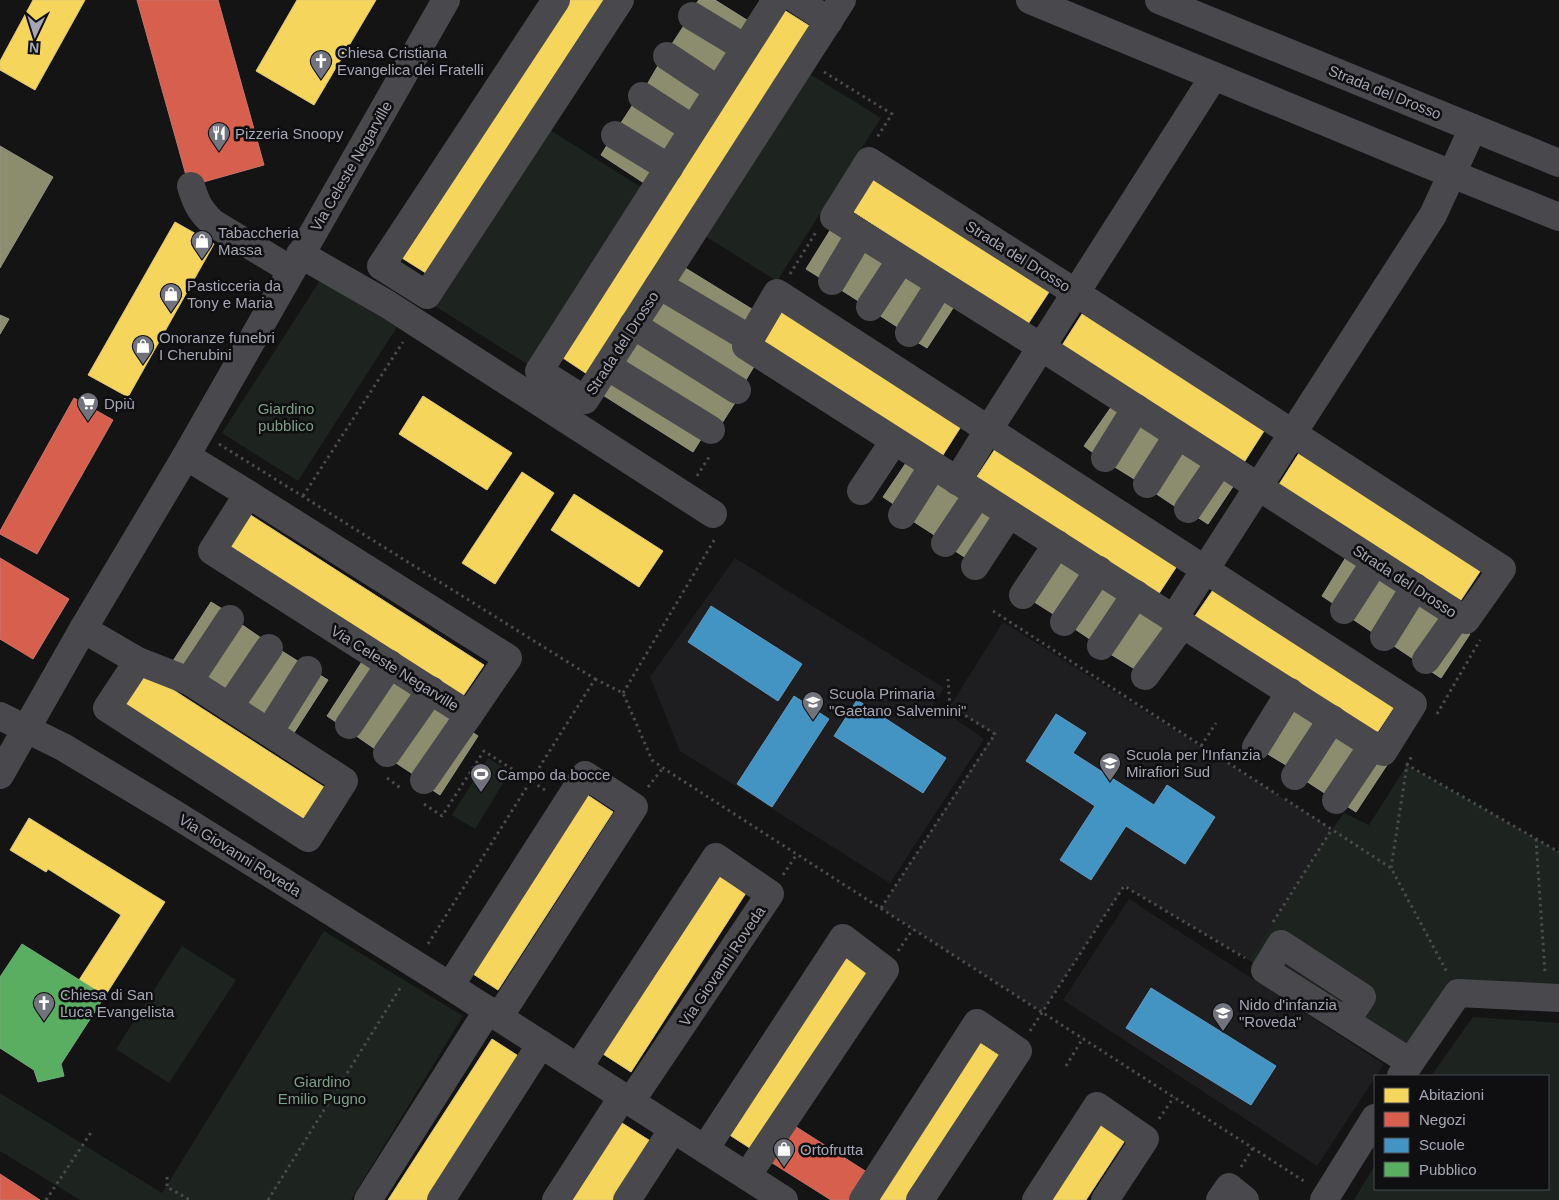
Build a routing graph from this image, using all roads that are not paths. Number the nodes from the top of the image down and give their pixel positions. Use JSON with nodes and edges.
{"nodes":[{"id":1,"x":446,"y":0,"type":"edge"},
{"id":2,"x":556,"y":0,"type":"edge"},
{"id":3,"x":620,"y":0,"type":"edge"},
{"id":4,"x":776,"y":0,"type":"edge"},
{"id":5,"x":797,"y":0,"type":"edge"},
{"id":6,"x":1030,"y":0,"type":"edge"},
{"id":7,"x":1158,"y":0,"type":"edge"},
{"id":8,"x":1210,"y":10,"type":"edge"},
{"id":9,"x":836,"y":11,"type":"edge"},
{"id":10,"x":692,"y":16,"type":"dead end"},
{"id":11,"x":745,"y":48,"type":"junction"},
{"id":12,"x":667,"y":56,"type":"dead end"},
{"id":13,"x":1214,"y":76,"type":"junction"},
{"id":14,"x":718,"y":90,"type":"junction"},
{"id":15,"x":642,"y":96,"type":"dead end"},
{"id":16,"x":1473,"y":128,"type":"junction"},
{"id":17,"x":694,"y":129,"type":"junction"},
{"id":18,"x":614,"y":135,"type":"dead end"},
{"id":19,"x":1559,"y":163,"type":"edge"},
{"id":20,"x":669,"y":168,"type":"junction"},
{"id":21,"x":1452,"y":174,"type":"junction"},
{"id":22,"x":191,"y":186,"type":"dead end"},
{"id":23,"x":1559,"y":217,"type":"edge"},
{"id":24,"x":860,"y":234,"type":"junction"},
{"id":25,"x":901,"y":260,"type":"junction"},
{"id":26,"x":296,"y":262,"type":"junction"},
{"id":27,"x":832,"y":281,"type":"dead end"},
{"id":28,"x":940,"y":284,"type":"junction"},
{"id":29,"x":659,"y":285,"type":"junction"},
{"id":30,"x":1076,"y":292,"type":"junction"},
{"id":31,"x":870,"y":307,"type":"dead end"},
{"id":32,"x":633,"y":325,"type":"junction"},
{"id":33,"x":909,"y":333,"type":"dead end"},
{"id":34,"x":740,"y":334,"type":"dead end"},
{"id":35,"x":1041,"y":347,"type":"junction"},
{"id":36,"x":607,"y":366,"type":"junction"},
{"id":37,"x":737,"y":390,"type":"dead end"},
{"id":38,"x":1136,"y":408,"type":"junction"},
{"id":39,"x":989,"y":428,"type":"junction"},
{"id":40,"x":711,"y":430,"type":"dead end"},
{"id":41,"x":1293,"y":434,"type":"junction"},
{"id":42,"x":1178,"y":435,"type":"junction"},
{"id":43,"x":894,"y":441,"type":"junction"},
{"id":44,"x":186,"y":456,"type":"junction"},
{"id":45,"x":1105,"y":458,"type":"dead end"},
{"id":46,"x":1220,"y":462,"type":"junction"},
{"id":47,"x":934,"y":466,"type":"junction"},
{"id":48,"x":1146,"y":484,"type":"dead end"},
{"id":49,"x":1259,"y":487,"type":"junction"},
{"id":50,"x":968,"y":488,"type":"junction"},
{"id":51,"x":860,"y":491,"type":"dead end"},
{"id":52,"x":248,"y":494,"type":"junction"},
{"id":53,"x":1188,"y":509,"type":"dead end"},
{"id":54,"x":1009,"y":514,"type":"junction"},
{"id":55,"x":902,"y":515,"type":"dead end"},
{"id":56,"x":715,"y":524,"type":"road end"},
{"id":57,"x":945,"y":543,"type":"dead end"},
{"id":58,"x":1056,"y":544,"type":"junction"},
{"id":59,"x":1375,"y":562,"type":"junction"},
{"id":60,"x":975,"y":566,"type":"dead end"},
{"id":61,"x":1206,"y":569,"type":"junction"},
{"id":62,"x":1099,"y":570,"type":"junction"},
{"id":63,"x":1414,"y":587,"type":"junction"},
{"id":64,"x":1136,"y":594,"type":"junction"},
{"id":65,"x":1023,"y":595,"type":"dead end"},
{"id":66,"x":1344,"y":610,"type":"dead end"},
{"id":67,"x":1462,"y":618,"type":"junction"},
{"id":68,"x":230,"y":619,"type":"dead end"},
{"id":69,"x":1178,"y":621,"type":"junction"},
{"id":70,"x":1064,"y":622,"type":"dead end"},
{"id":71,"x":83,"y":629,"type":"junction"},
{"id":72,"x":1384,"y":637,"type":"dead end"},
{"id":73,"x":1101,"y":646,"type":"dead end"},
{"id":74,"x":269,"y":648,"type":"dead end"},
{"id":75,"x":1426,"y":660,"type":"dead end"},
{"id":76,"x":138,"y":661,"type":"junction"},
{"id":77,"x":390,"y":664,"type":"junction"},
{"id":78,"x":308,"y":670,"type":"dead end"},
{"id":79,"x":1145,"y":676,"type":"dead end"},
{"id":80,"x":189,"y":681,"type":"junction"},
{"id":81,"x":431,"y":690,"type":"junction"},
{"id":82,"x":1290,"y":692,"type":"junction"},
{"id":83,"x":229,"y":707,"type":"junction"},
{"id":84,"x":470,"y":715,"type":"junction"},
{"id":85,"x":0,"y":716,"type":"edge"},
{"id":86,"x":1332,"y":719,"type":"junction"},
{"id":87,"x":348,"y":726,"type":"dead end"},
{"id":88,"x":26,"y":730,"type":"junction"},
{"id":89,"x":268,"y":732,"type":"junction"},
{"id":90,"x":1373,"y":745,"type":"junction"},
{"id":91,"x":1256,"y":747,"type":"dead end"},
{"id":92,"x":387,"y":753,"type":"dead end"},
{"id":93,"x":0,"y":775,"type":"edge"},
{"id":94,"x":1295,"y":776,"type":"dead end"},
{"id":95,"x":424,"y":780,"type":"dead end"},
{"id":96,"x":1336,"y":800,"type":"dead end"},
{"id":97,"x":1265,"y":970,"type":"road end"},
{"id":98,"x":450,"y":986,"type":"junction"},
{"id":99,"x":1553,"y":998,"type":"edge"},
{"id":100,"x":494,"y":1014,"type":"junction"},
{"id":101,"x":541,"y":1044,"type":"junction"},
{"id":102,"x":578,"y":1068,"type":"junction"},
{"id":103,"x":1406,"y":1069,"type":"edge"},
{"id":104,"x":627,"y":1099,"type":"junction"},
{"id":105,"x":1374,"y":1120,"type":"edge"},
{"id":106,"x":673,"y":1129,"type":"junction"},
{"id":107,"x":705,"y":1150,"type":"junction"},
{"id":108,"x":748,"y":1186,"type":"edge"},
{"id":109,"x":1325,"y":1198,"type":"edge"},
{"id":110,"x":368,"y":1200,"type":"edge"},
{"id":111,"x":442,"y":1200,"type":"edge"},
{"id":112,"x":556,"y":1200,"type":"edge"},
{"id":113,"x":627,"y":1200,"type":"edge"},
{"id":114,"x":784,"y":1200,"type":"edge"},
{"id":115,"x":863,"y":1200,"type":"edge"},
{"id":116,"x":920,"y":1200,"type":"edge"},
{"id":117,"x":1036,"y":1200,"type":"edge"},
{"id":118,"x":1105,"y":1200,"type":"edge"},
{"id":119,"x":1220,"y":1200,"type":"edge"},
{"id":120,"x":1245,"y":1200,"type":"edge"}],
"edges":[{"from":1,"to":26,"type":"street","name":"Via Celeste Negarville"},
{"from":2,"to":3,"type":"street"},
{"from":4,"to":11,"type":"street","name":"Strada del Drosso"},
{"from":5,"to":9,"type":"street","name":"Strada del Drosso"},
{"from":6,"to":13,"type":"street"},
{"from":7,"to":8,"type":"street","name":"Strada del Drosso"},
{"from":8,"to":16,"type":"street","name":"Strada del Drosso"},
{"from":9,"to":29,"type":"street","name":"Strada del Drosso"},
{"from":10,"to":11,"type":"street"},
{"from":11,"to":14,"type":"street","name":"Strada del Drosso"},
{"from":12,"to":14,"type":"street"},
{"from":13,"to":21,"type":"street"},
{"from":13,"to":30,"type":"street","name":"Strada del Drosso"},
{"from":14,"to":17,"type":"street","name":"Strada del Drosso"},
{"from":15,"to":17,"type":"street"},
{"from":16,"to":19,"type":"street","name":"Strada del Drosso"},
{"from":16,"to":21,"type":"street"},
{"from":17,"to":20,"type":"street","name":"Strada del Drosso"},
{"from":18,"to":20,"type":"street"},
{"from":20,"to":36,"type":"street","name":"Strada del Drosso"},
{"from":21,"to":23,"type":"street"},
{"from":21,"to":41,"type":"street"},
{"from":22,"to":26,"type":"street"},
{"from":24,"to":25,"type":"street","name":"Strada del Drosso"},
{"from":24,"to":27,"type":"street"},
{"from":24,"to":30,"type":"street","name":"Strada del Drosso"},
{"from":25,"to":28,"type":"street","name":"Strada del Drosso"},
{"from":25,"to":31,"type":"street"},
{"from":26,"to":44,"type":"street","name":"Via Celeste Negarville"},
{"from":26,"to":56,"type":"street"},
{"from":28,"to":33,"type":"street"},
{"from":28,"to":35,"type":"street","name":"Strada del Drosso"},
{"from":29,"to":32,"type":"street","name":"Strada del Drosso"},
{"from":29,"to":34,"type":"street"},
{"from":30,"to":35,"type":"street","name":"Strada del Drosso"},
{"from":30,"to":41,"type":"street","name":"Strada del Drosso"},
{"from":32,"to":36,"type":"street","name":"Strada del Drosso"},
{"from":32,"to":37,"type":"street"},
{"from":35,"to":38,"type":"street","name":"Strada del Drosso"},
{"from":35,"to":39,"type":"street","name":"Strada del Drosso"},
{"from":36,"to":40,"type":"street"},
{"from":38,"to":42,"type":"street","name":"Strada del Drosso"},
{"from":38,"to":45,"type":"street"},
{"from":39,"to":43,"type":"street"},
{"from":39,"to":50,"type":"street","name":"Strada del Drosso"},
{"from":39,"to":61,"type":"street"},
{"from":41,"to":49,"type":"street"},
{"from":41,"to":67,"type":"street","name":"Strada del Drosso"},
{"from":42,"to":46,"type":"street","name":"Strada del Drosso"},
{"from":42,"to":48,"type":"street"},
{"from":43,"to":47,"type":"street"},
{"from":43,"to":51,"type":"street"},
{"from":44,"to":52,"type":"street","name":"Via Celeste Negarville"},
{"from":44,"to":71,"type":"street","name":"Via Celeste Negarville"},
{"from":46,"to":49,"type":"street","name":"Strada del Drosso"},
{"from":46,"to":53,"type":"street"},
{"from":47,"to":50,"type":"street"},
{"from":47,"to":55,"type":"street"},
{"from":49,"to":59,"type":"street","name":"Strada del Drosso"},
{"from":49,"to":61,"type":"street"},
{"from":50,"to":54,"type":"street"},
{"from":50,"to":57,"type":"street","name":"Strada del Drosso"},
{"from":52,"to":77,"type":"street","name":"Via Celeste Negarville"},
{"from":52,"to":84,"type":"street","name":"Via Celeste Negarville"},
{"from":54,"to":58,"type":"street"},
{"from":54,"to":60,"type":"street"},
{"from":58,"to":62,"type":"street"},
{"from":58,"to":65,"type":"street"},
{"from":59,"to":63,"type":"street","name":"Strada del Drosso"},
{"from":59,"to":66,"type":"street"},
{"from":61,"to":69,"type":"street"},
{"from":61,"to":90,"type":"street"},
{"from":62,"to":64,"type":"street"},
{"from":62,"to":70,"type":"street"},
{"from":63,"to":67,"type":"street","name":"Strada del Drosso"},
{"from":63,"to":72,"type":"street"},
{"from":64,"to":69,"type":"street"},
{"from":64,"to":73,"type":"street"},
{"from":67,"to":75,"type":"street"},
{"from":68,"to":80,"type":"street"},
{"from":69,"to":79,"type":"street"},
{"from":69,"to":82,"type":"street"},
{"from":71,"to":76,"type":"street"},
{"from":71,"to":88,"type":"street","name":"Via Celeste Negarville"},
{"from":74,"to":83,"type":"street"},
{"from":76,"to":80,"type":"street"},
{"from":76,"to":89,"type":"street"},
{"from":77,"to":81,"type":"street","name":"Via Celeste Negarville"},
{"from":77,"to":87,"type":"street"},
{"from":78,"to":89,"type":"street"},
{"from":80,"to":83,"type":"street"},
{"from":81,"to":84,"type":"street","name":"Via Celeste Negarville"},
{"from":81,"to":92,"type":"street"},
{"from":82,"to":86,"type":"street"},
{"from":82,"to":91,"type":"street"},
{"from":83,"to":89,"type":"street"},
{"from":84,"to":95,"type":"street"},
{"from":85,"to":88,"type":"street","name":"Via Giovanni Roveda"},
{"from":86,"to":90,"type":"street"},
{"from":86,"to":94,"type":"street"},
{"from":88,"to":93,"type":"street","name":"Via Celeste Negarville"},
{"from":88,"to":98,"type":"street","name":"Via Giovanni Roveda"},
{"from":90,"to":96,"type":"street"},
{"from":97,"to":103,"type":"street"},
{"from":98,"to":100,"type":"street","name":"Via Giovanni Roveda"},
{"from":98,"to":100,"type":"street"},
{"from":99,"to":103,"type":"street"},
{"from":100,"to":101,"type":"street","name":"Via Giovanni Roveda"},
{"from":100,"to":110,"type":"street"},
{"from":101,"to":102,"type":"street","name":"Via Giovanni Roveda"},
{"from":101,"to":111,"type":"street"},
{"from":102,"to":104,"type":"street","name":"Via Giovanni Roveda"},
{"from":102,"to":104,"type":"street","name":"Via Giovanni Roveda"},
{"from":104,"to":106,"type":"street","name":"Via Giovanni Roveda"},
{"from":104,"to":112,"type":"street","name":"Via Giovanni Roveda"},
{"from":105,"to":109,"type":"street"},
{"from":106,"to":107,"type":"street","name":"Via Giovanni Roveda"},
{"from":106,"to":113,"type":"street"},
{"from":107,"to":108,"type":"street","name":"Via Giovanni Roveda"},
{"from":107,"to":108,"type":"street"},
{"from":108,"to":114,"type":"street","name":"Via Giovanni Roveda"},
{"from":115,"to":116,"type":"street"},
{"from":117,"to":118,"type":"street"},
{"from":119,"to":120,"type":"street"}]}
